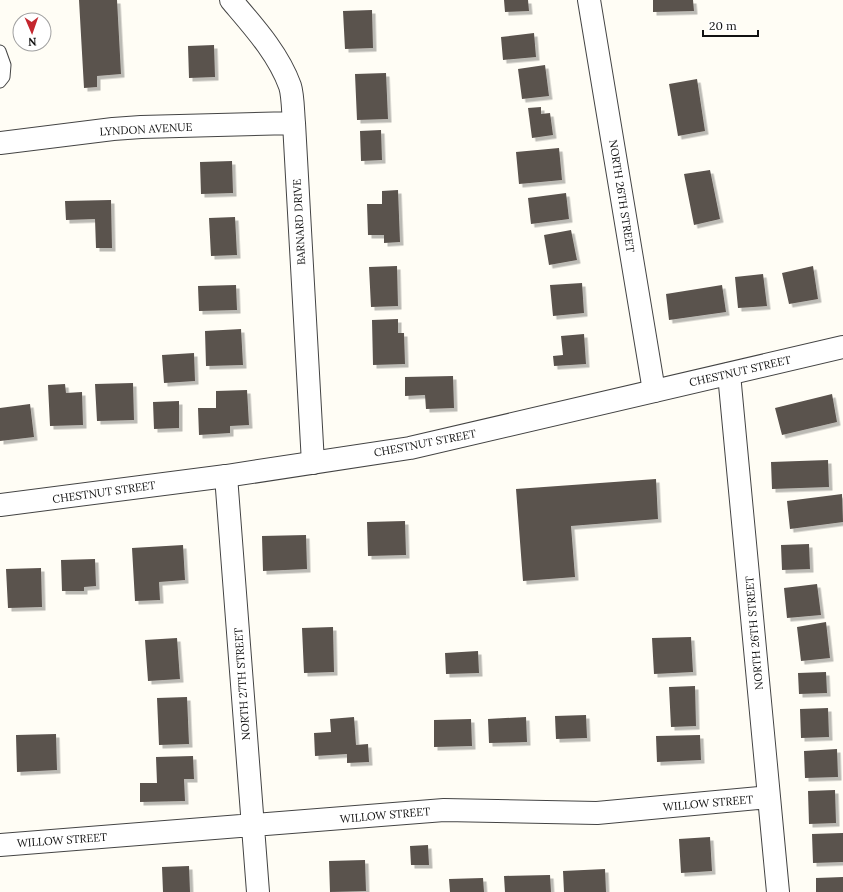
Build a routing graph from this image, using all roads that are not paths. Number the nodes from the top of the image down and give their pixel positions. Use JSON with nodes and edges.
{"nodes":[{"id":1,"x":231,"y":0,"type":"edge"},
{"id":2,"x":589,"y":0,"type":"edge"},
{"id":3,"x":0,"y":51,"type":"edge"},
{"id":4,"x":0,"y":82,"type":"edge"},
{"id":5,"x":294,"y":123,"type":"junction"},
{"id":6,"x":0,"y":143,"type":"edge"},
{"id":7,"x":843,"y":347,"type":"edge"},
{"id":8,"x":729,"y":374,"type":"junction"},
{"id":9,"x":654,"y":391,"type":"junction"},
{"id":10,"x":313,"y":463,"type":"junction"},
{"id":11,"x":226,"y":476,"type":"junction"},
{"id":12,"x":0,"y":505,"type":"edge"},
{"id":13,"x":769,"y":797,"type":"junction"},
{"id":14,"x":253,"y":825,"type":"junction"},
{"id":15,"x":0,"y":845,"type":"edge"},
{"id":16,"x":258,"y":892,"type":"edge"},
{"id":17,"x":778,"y":892,"type":"edge"}],
"edges":[{"from":1,"to":5,"type":"street","name":"BARNARD DRIVE"},
{"from":2,"to":9,"type":"street","name":"NORTH 26TH STREET"},
{"from":3,"to":4,"type":"lane"},
{"from":5,"to":6,"type":"street","name":"LYNDON AVENUE"},
{"from":5,"to":10,"type":"street","name":"BARNARD DRIVE"},
{"from":7,"to":8,"type":"street","name":"CHESTNUT STREET"},
{"from":8,"to":9,"type":"street","name":"CHESTNUT STREET"},
{"from":8,"to":13,"type":"street","name":"NORTH 26TH STREET"},
{"from":9,"to":10,"type":"street","name":"CHESTNUT STREET"},
{"from":10,"to":11,"type":"street","name":"CHESTNUT STREET"},
{"from":11,"to":12,"type":"street","name":"CHESTNUT STREET"},
{"from":11,"to":14,"type":"street","name":"NORTH 27TH STREET"},
{"from":13,"to":14,"type":"street","name":"WILLOW STREET"},
{"from":13,"to":17,"type":"street","name":"NORTH 26TH STREET"},
{"from":14,"to":15,"type":"street","name":"WILLOW STREET"},
{"from":14,"to":16,"type":"street","name":"NORTH 27TH STREET"}]}
